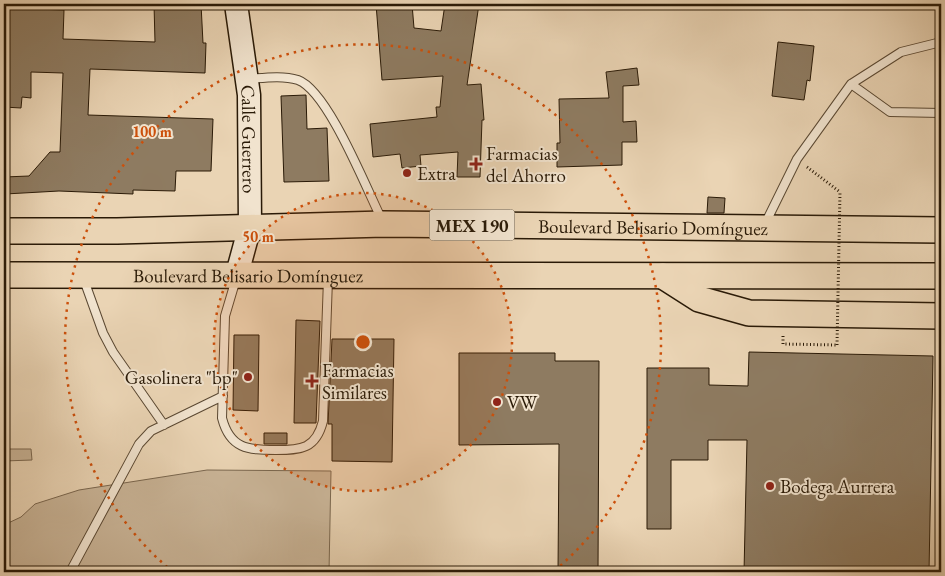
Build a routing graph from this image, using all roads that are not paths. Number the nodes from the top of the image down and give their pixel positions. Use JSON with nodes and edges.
{"nodes":[{"id":1,"x":236,"y":4,"type":"edge"},
{"id":2,"x":941,"y":42,"type":"edge"},
{"id":3,"x":247,"y":79,"type":"junction"},
{"id":4,"x":851,"y":84,"type":"junction"},
{"id":5,"x":941,"y":113,"type":"edge"},
{"id":6,"x":384,"y":224,"type":"junction"},
{"id":7,"x":250,"y":226,"type":"junction"},
{"id":8,"x":764,"y":228,"type":"junction"},
{"id":9,"x":941,"y":230,"type":"edge"},
{"id":10,"x":4,"y":231,"type":"edge"},
{"id":11,"x":237,"y":274,"type":"junction"},
{"id":12,"x":83,"y":275,"type":"junction"},
{"id":13,"x":4,"y":276,"type":"edge"},
{"id":14,"x":328,"y":276,"type":"junction"},
{"id":15,"x":663,"y":276,"type":"junction"},
{"id":16,"x":941,"y":276,"type":"edge"},
{"id":17,"x":941,"y":316,"type":"edge"},
{"id":18,"x":223,"y":396,"type":"junction"},
{"id":19,"x":164,"y":424,"type":"junction"},
{"id":20,"x":70,"y":572,"type":"edge"}],
"edges":[{"from":1,"to":3,"type":"main road","name":"Calle Guerrero"},
{"from":2,"to":4,"type":"lane"},
{"from":3,"to":6,"type":"lane"},
{"from":3,"to":7,"type":"main road","name":"Calle Guerrero"},
{"from":4,"to":5,"type":"lane"},
{"from":4,"to":8,"type":"lane"},
{"from":6,"to":7,"type":"main road","name":"Boulevard Belisario Domínguez","number":"MEX 190"},
{"from":6,"to":8,"type":"main road","name":"Boulevard Belisario Domínguez","number":"MEX 190"},
{"from":7,"to":10,"type":"main road","name":"Boulevard Belisario Domínguez","number":"MEX 190"},
{"from":7,"to":11,"type":"main road","name":"Calle Guerrero"},
{"from":8,"to":9,"type":"main road","name":"Boulevard Belisario Domínguez","number":"MEX 190"},
{"from":11,"to":12,"type":"main road","name":"Boulevard Belisario Domínguez"},
{"from":11,"to":14,"type":"main road","name":"Boulevard Belisario Domínguez"},
{"from":11,"to":18,"type":"lane"},
{"from":12,"to":13,"type":"main road","name":"Boulevard Belisario Domínguez"},
{"from":12,"to":19,"type":"lane"},
{"from":14,"to":15,"type":"main road","name":"Boulevard Belisario Domínguez"},
{"from":14,"to":18,"type":"lane"},
{"from":15,"to":16,"type":"main road","name":"Boulevard Belisario Domínguez"},
{"from":15,"to":17,"type":"main road"},
{"from":18,"to":19,"type":"lane"},
{"from":19,"to":20,"type":"lane"}]}
